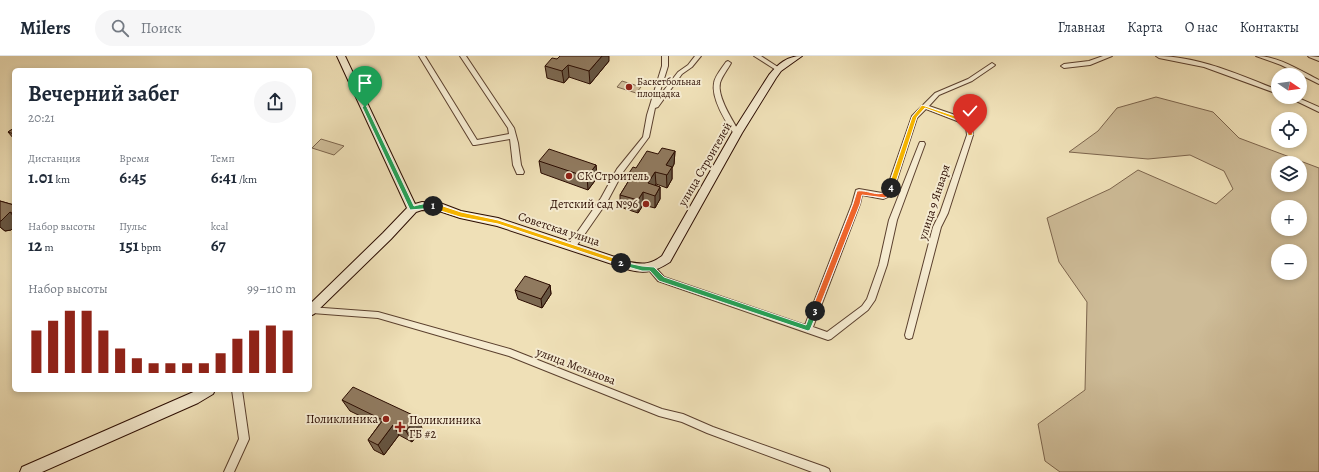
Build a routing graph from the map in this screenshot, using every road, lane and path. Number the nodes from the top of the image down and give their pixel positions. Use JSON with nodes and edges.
{"nodes":[{"id":1,"x":341,"y":56,"type":"edge"},
{"id":2,"x":422,"y":56,"type":"edge"},
{"id":3,"x":462,"y":56,"type":"edge"},
{"id":4,"x":665,"y":56,"type":"edge"},
{"id":5,"x":698,"y":56,"type":"edge"},
{"id":6,"x":758,"y":56,"type":"edge"},
{"id":7,"x":798,"y":56,"type":"edge"},
{"id":8,"x":1109,"y":56,"type":"edge"},
{"id":9,"x":1159,"y":56,"type":"edge"},
{"id":10,"x":1259,"y":56,"type":"edge"},
{"id":11,"x":1311,"y":56,"type":"edge"},
{"id":12,"x":1319,"y":59,"type":"edge"},
{"id":13,"x":728,"y":63,"type":"dead end"},
{"id":14,"x":992,"y":65,"type":"dead end"},
{"id":15,"x":1064,"y":66,"type":"dead end"},
{"id":16,"x":1290,"y":68,"type":"edge"},
{"id":17,"x":778,"y":69,"type":"junction"},
{"id":18,"x":1307,"y":75,"type":"edge"},
{"id":19,"x":1307,"y":75,"type":"edge"},
{"id":20,"x":1319,"y":78,"type":"edge"},
{"id":21,"x":1319,"y":82,"type":"edge"},
{"id":22,"x":1271,"y":89,"type":"edge"},
{"id":23,"x":1306,"y":104,"type":"edge"},
{"id":24,"x":924,"y":106,"type":"junction"},
{"id":25,"x":1319,"y":110,"type":"edge"},
{"id":26,"x":650,"y":115,"type":"junction"},
{"id":27,"x":737,"y":133,"type":"junction"},
{"id":28,"x":512,"y":136,"type":"junction"},
{"id":29,"x":922,"y":144,"type":"dead end"},
{"id":30,"x":520,"y":172,"type":"dead end"},
{"id":31,"x":412,"y":209,"type":"junction"},
{"id":32,"x":572,"y":246,"type":"junction"},
{"id":33,"x":652,"y":269,"type":"junction"},
{"id":34,"x":312,"y":310,"type":"edge"},
{"id":35,"x":312,"y":311,"type":"edge"},
{"id":36,"x":808,"y":328,"type":"junction"},
{"id":37,"x":909,"y":335,"type":"dead end"},
{"id":38,"x":206,"y":392,"type":"edge"},
{"id":39,"x":237,"y":392,"type":"edge"},
{"id":40,"x":27,"y":472,"type":"edge"},
{"id":41,"x":229,"y":472,"type":"edge"},
{"id":42,"x":825,"y":472,"type":"edge"}],
"edges":[{"from":1,"to":31,"type":"main road"},
{"from":2,"to":28,"type":"street"},
{"from":3,"to":28,"type":"street"},
{"from":4,"to":26,"type":"street"},
{"from":5,"to":26,"type":"street"},
{"from":6,"to":17,"type":"street"},
{"from":7,"to":17,"type":"main road"},
{"from":8,"to":15,"type":"street"},
{"from":9,"to":22,"type":"street"},
{"from":10,"to":16,"type":"street"},
{"from":11,"to":12,"type":"street"},
{"from":13,"to":27,"type":"street"},
{"from":14,"to":24,"type":"street"},
{"from":17,"to":27,"type":"main road","name":"улица Строителей"},
{"from":18,"to":20,"type":"street"},
{"from":19,"to":21,"type":"street"},
{"from":23,"to":25,"type":"street"},
{"from":24,"to":36,"type":"street"},
{"from":24,"to":37,"type":"street","name":"улица 9 Января"},
{"from":26,"to":32,"type":"street"},
{"from":27,"to":33,"type":"main road","name":"улица Строителей"},
{"from":28,"to":30,"type":"street"},
{"from":29,"to":36,"type":"street"},
{"from":31,"to":32,"type":"main road","name":"Советская улица"},
{"from":31,"to":34,"type":"main road"},
{"from":32,"to":33,"type":"main road","name":"Советская улица"},
{"from":33,"to":36,"type":"street"},
{"from":35,"to":42,"type":"street","name":"улица Мельнова"},
{"from":38,"to":40,"type":"main road"},
{"from":39,"to":41,"type":"street"}]}
